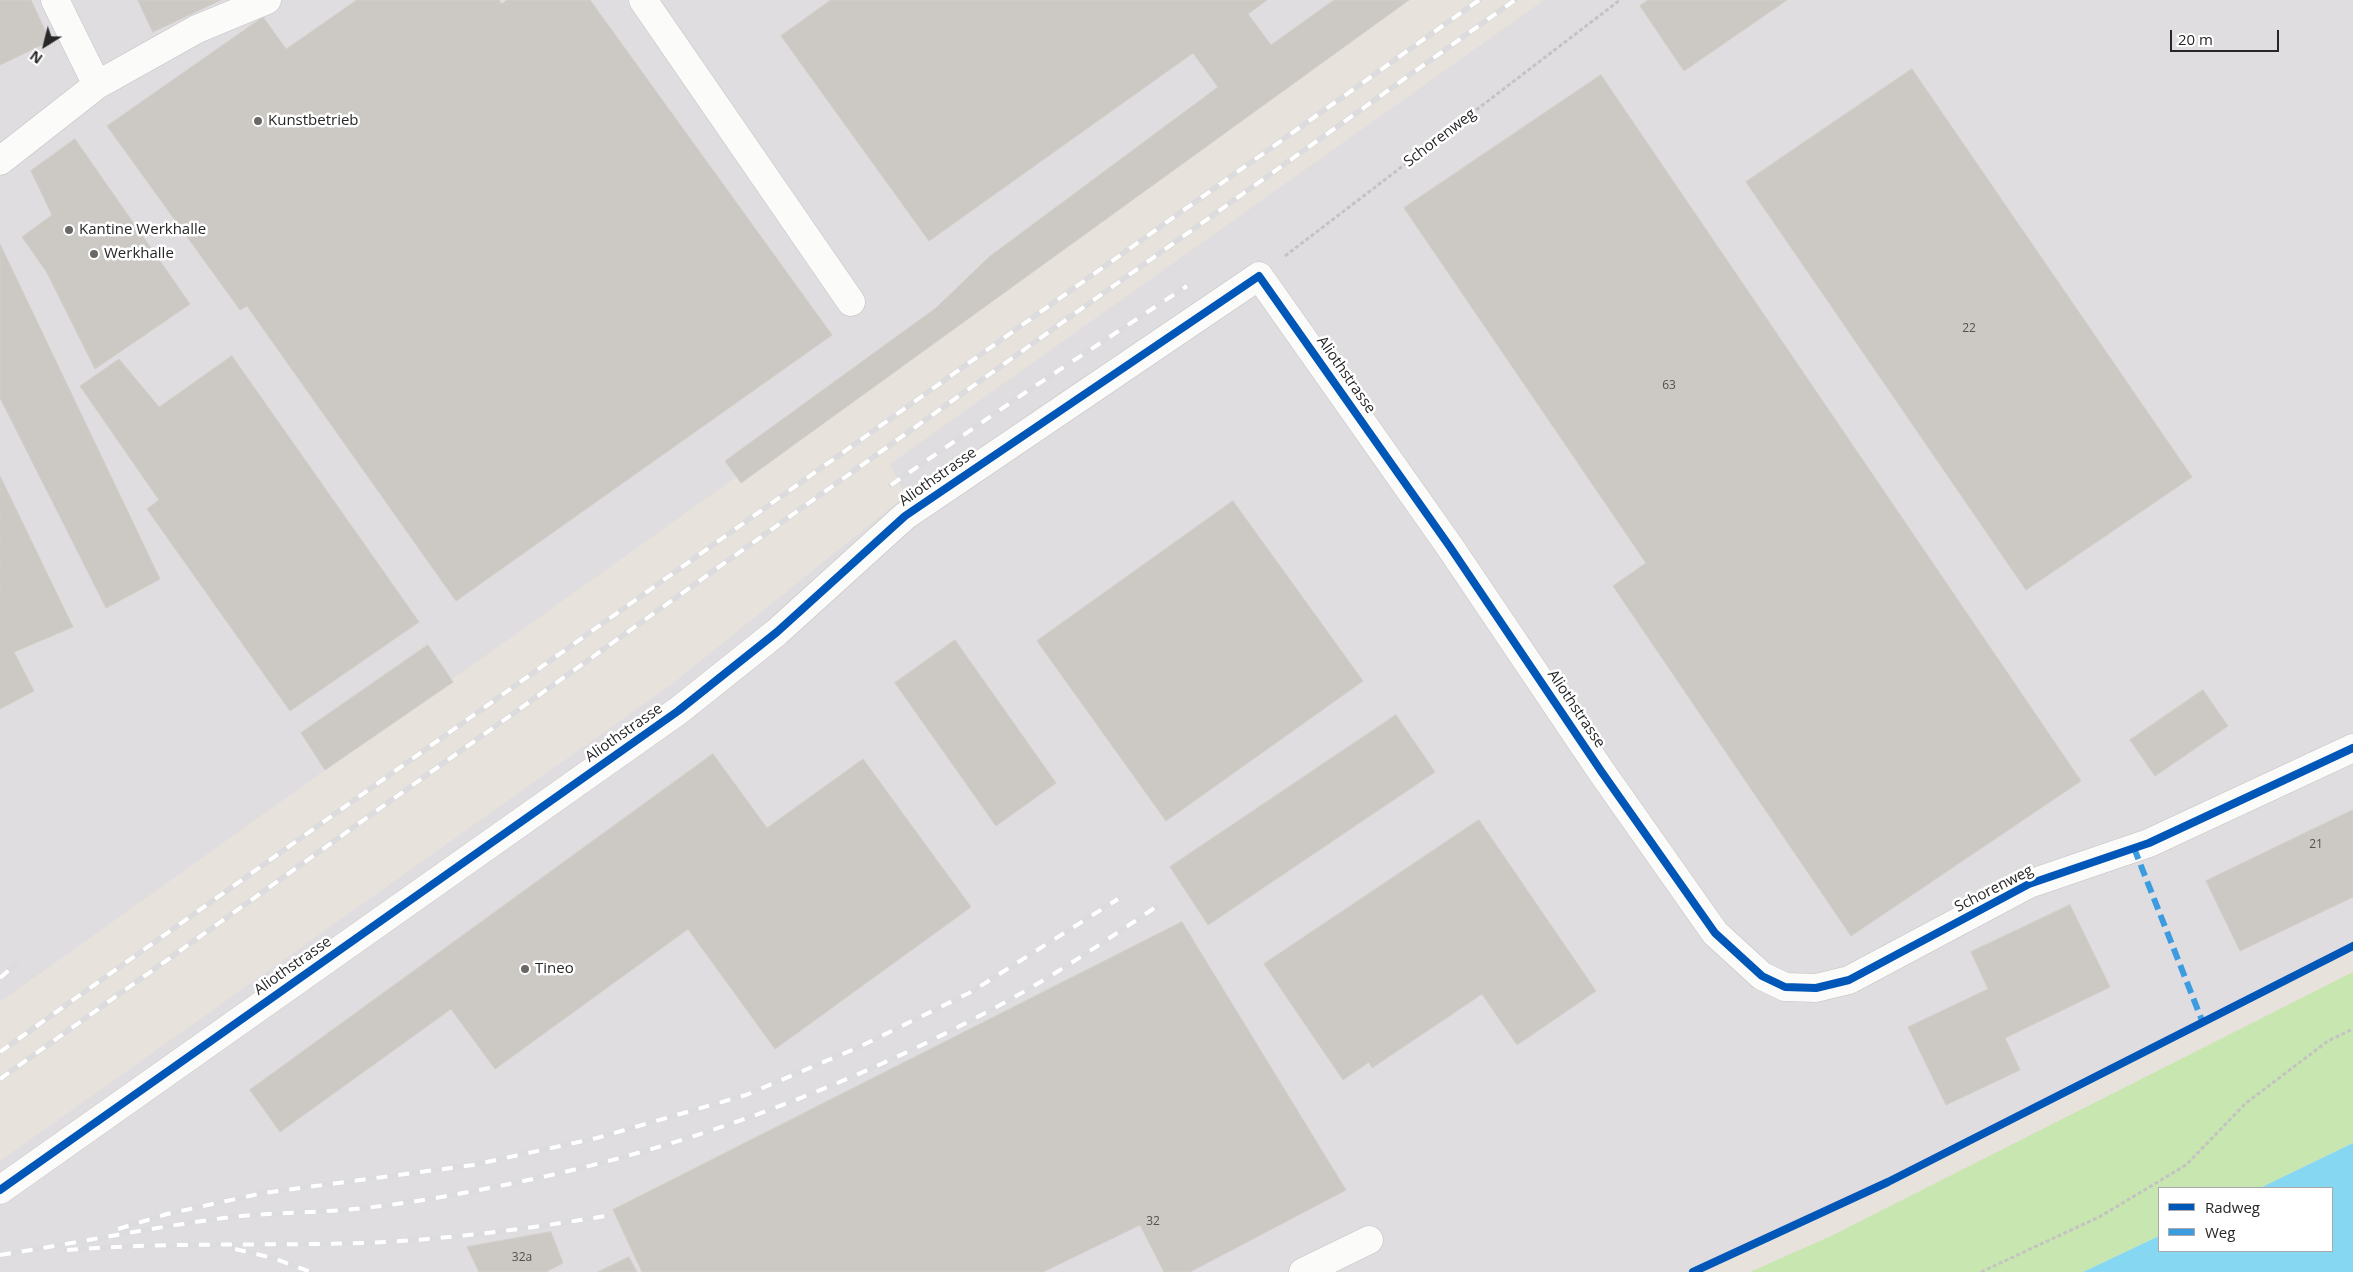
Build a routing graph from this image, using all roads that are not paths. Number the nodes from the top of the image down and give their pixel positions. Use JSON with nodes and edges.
{"nodes":[{"id":1,"x":55,"y":0,"type":"edge"},
{"id":2,"x":267,"y":0,"type":"edge"},
{"id":3,"x":643,"y":0,"type":"edge"},
{"id":4,"x":97,"y":85,"type":"junction"},
{"id":5,"x":0,"y":162,"type":"edge"},
{"id":6,"x":851,"y":302,"type":"dead end"},
{"id":7,"x":2353,"y":748,"type":"edge"},
{"id":8,"x":1715,"y":933,"type":"joint"},
{"id":9,"x":0,"y":1190,"type":"edge"},
{"id":10,"x":1370,"y":1240,"type":"dead end"},
{"id":11,"x":1303,"y":1272,"type":"edge"}],
"edges":[{"from":1,"to":4,"type":"street"},
{"from":2,"to":4,"type":"street"},
{"from":3,"to":6,"type":"street"},
{"from":4,"to":5,"type":"street"},
{"from":7,"to":8,"type":"street","name":"Schorenweg"},
{"from":8,"to":9,"type":"street","name":"Aliothstrasse"},
{"from":10,"to":11,"type":"street"}]}
